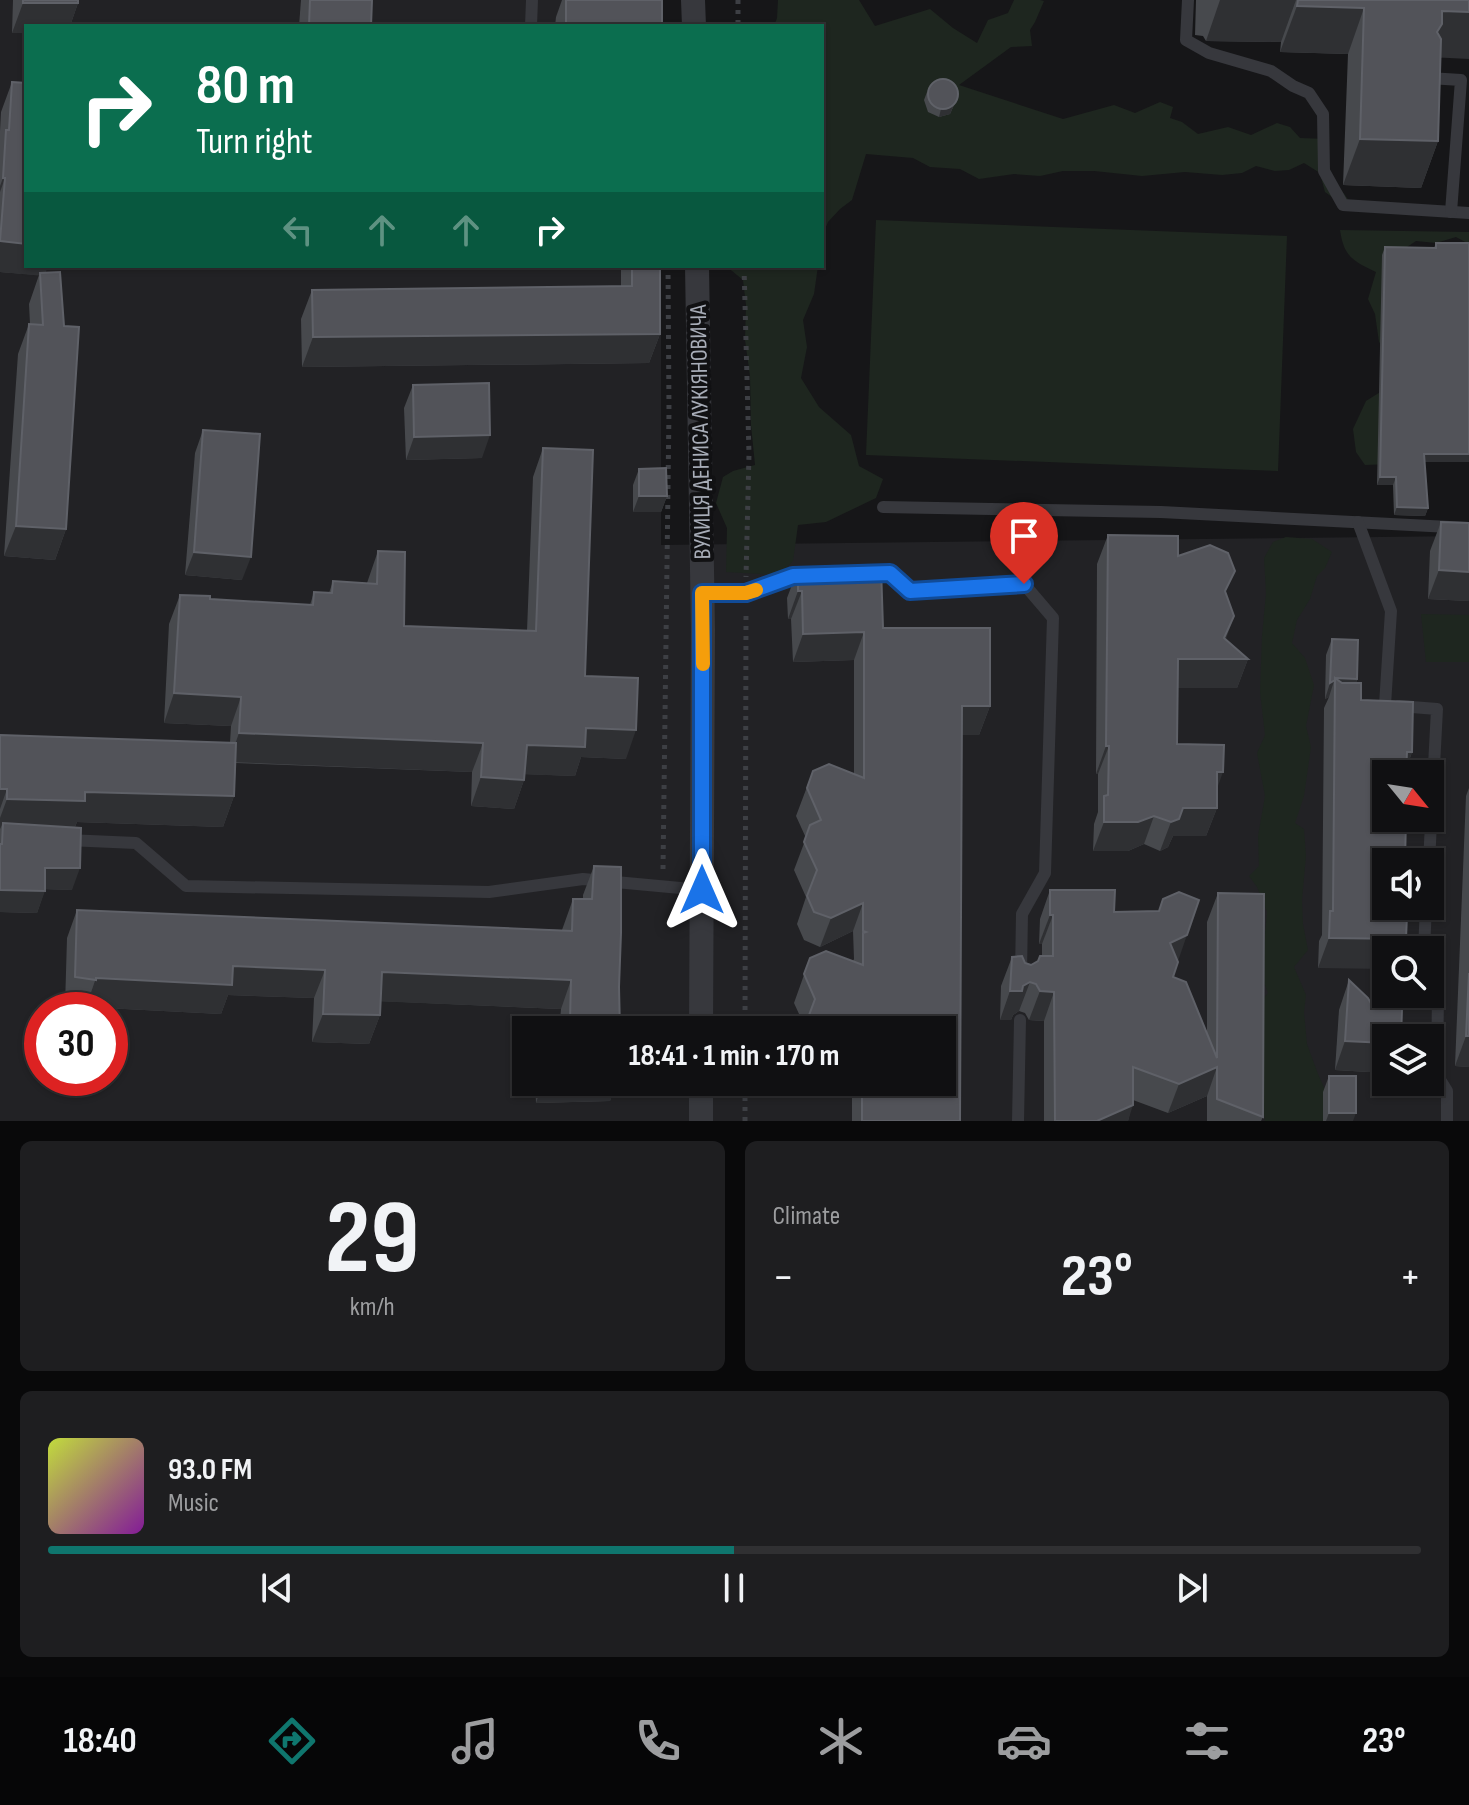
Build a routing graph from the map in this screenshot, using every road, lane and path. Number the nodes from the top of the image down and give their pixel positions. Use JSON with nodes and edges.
{"nodes":[{"id":1,"x":532,"y":0,"type":"edge"},
{"id":2,"x":693,"y":0,"type":"edge"},
{"id":3,"x":738,"y":0,"type":"edge"},
{"id":4,"x":1188,"y":0,"type":"edge"},
{"id":5,"x":531,"y":24,"type":"edge"},
{"id":6,"x":694,"y":24,"type":"edge"},
{"id":7,"x":738,"y":24,"type":"edge"},
{"id":8,"x":1429,"y":78,"type":"edge"},
{"id":9,"x":1451,"y":212,"type":"junction"},
{"id":10,"x":1469,"y":213,"type":"edge"},
{"id":11,"x":668,"y":268,"type":"edge"},
{"id":12,"x":697,"y":268,"type":"edge"},
{"id":13,"x":744,"y":268,"type":"edge"},
{"id":14,"x":883,"y":507,"type":"dead end"},
{"id":15,"x":1358,"y":522,"type":"junction"},
{"id":16,"x":1469,"y":528,"type":"edge"},
{"id":17,"x":849,"y":575,"type":"edge"},
{"id":18,"x":821,"y":576,"type":"edge"},
{"id":19,"x":702,"y":593,"type":"junction"},
{"id":20,"x":746,"y":593,"type":"junction"},
{"id":21,"x":60,"y":840,"type":"edge"},
{"id":22,"x":1430,"y":848,"type":"edge"},
{"id":23,"x":663,"y":886,"type":"junction"},
{"id":24,"x":702,"y":890,"type":"junction"},
{"id":25,"x":1020,"y":985,"type":"edge"},
{"id":26,"x":1438,"y":1008,"type":"edge"},
{"id":27,"x":701,"y":1016,"type":"edge"},
{"id":28,"x":745,"y":1016,"type":"edge"},
{"id":29,"x":1020,"y":1020,"type":"dead end"},
{"id":30,"x":701,"y":1096,"type":"edge"},
{"id":31,"x":745,"y":1096,"type":"edge"},
{"id":32,"x":701,"y":1121,"type":"edge"},
{"id":33,"x":745,"y":1121,"type":"edge"},
{"id":34,"x":1018,"y":1121,"type":"edge"},
{"id":35,"x":1447,"y":1121,"type":"edge"}],
"edges":[{"from":1,"to":5,"type":"lane"},
{"from":2,"to":6,"type":"street"},
{"from":3,"to":7,"type":"path"},
{"from":4,"to":9,"type":"lane"},
{"from":8,"to":9,"type":"lane"},
{"from":9,"to":10,"type":"lane"},
{"from":11,"to":23,"type":"path"},
{"from":12,"to":19,"type":"street","name":"ВУЛИЦЯ ДЕНИСА ЛУКІЯНОВИЧА"},
{"from":13,"to":20,"type":"path"},
{"from":14,"to":15,"type":"lane"},
{"from":15,"to":16,"type":"lane"},
{"from":15,"to":22,"type":"lane"},
{"from":17,"to":25,"type":"lane"},
{"from":18,"to":20,"type":"lane"},
{"from":19,"to":20,"type":"lane"},
{"from":19,"to":24,"type":"street","name":"ВУЛИЦЯ ДЕНИСА ЛУКІЯНОВИЧА"},
{"from":20,"to":28,"type":"path"},
{"from":21,"to":23,"type":"lane"},
{"from":23,"to":24,"type":"lane"},
{"from":24,"to":27,"type":"street","name":"ВУЛИЦЯ ДЕНИСА ЛУКІЯНОВИЧА"},
{"from":26,"to":35,"type":"lane"},
{"from":29,"to":34,"type":"lane"},
{"from":30,"to":32,"type":"street"},
{"from":31,"to":33,"type":"path"}]}
